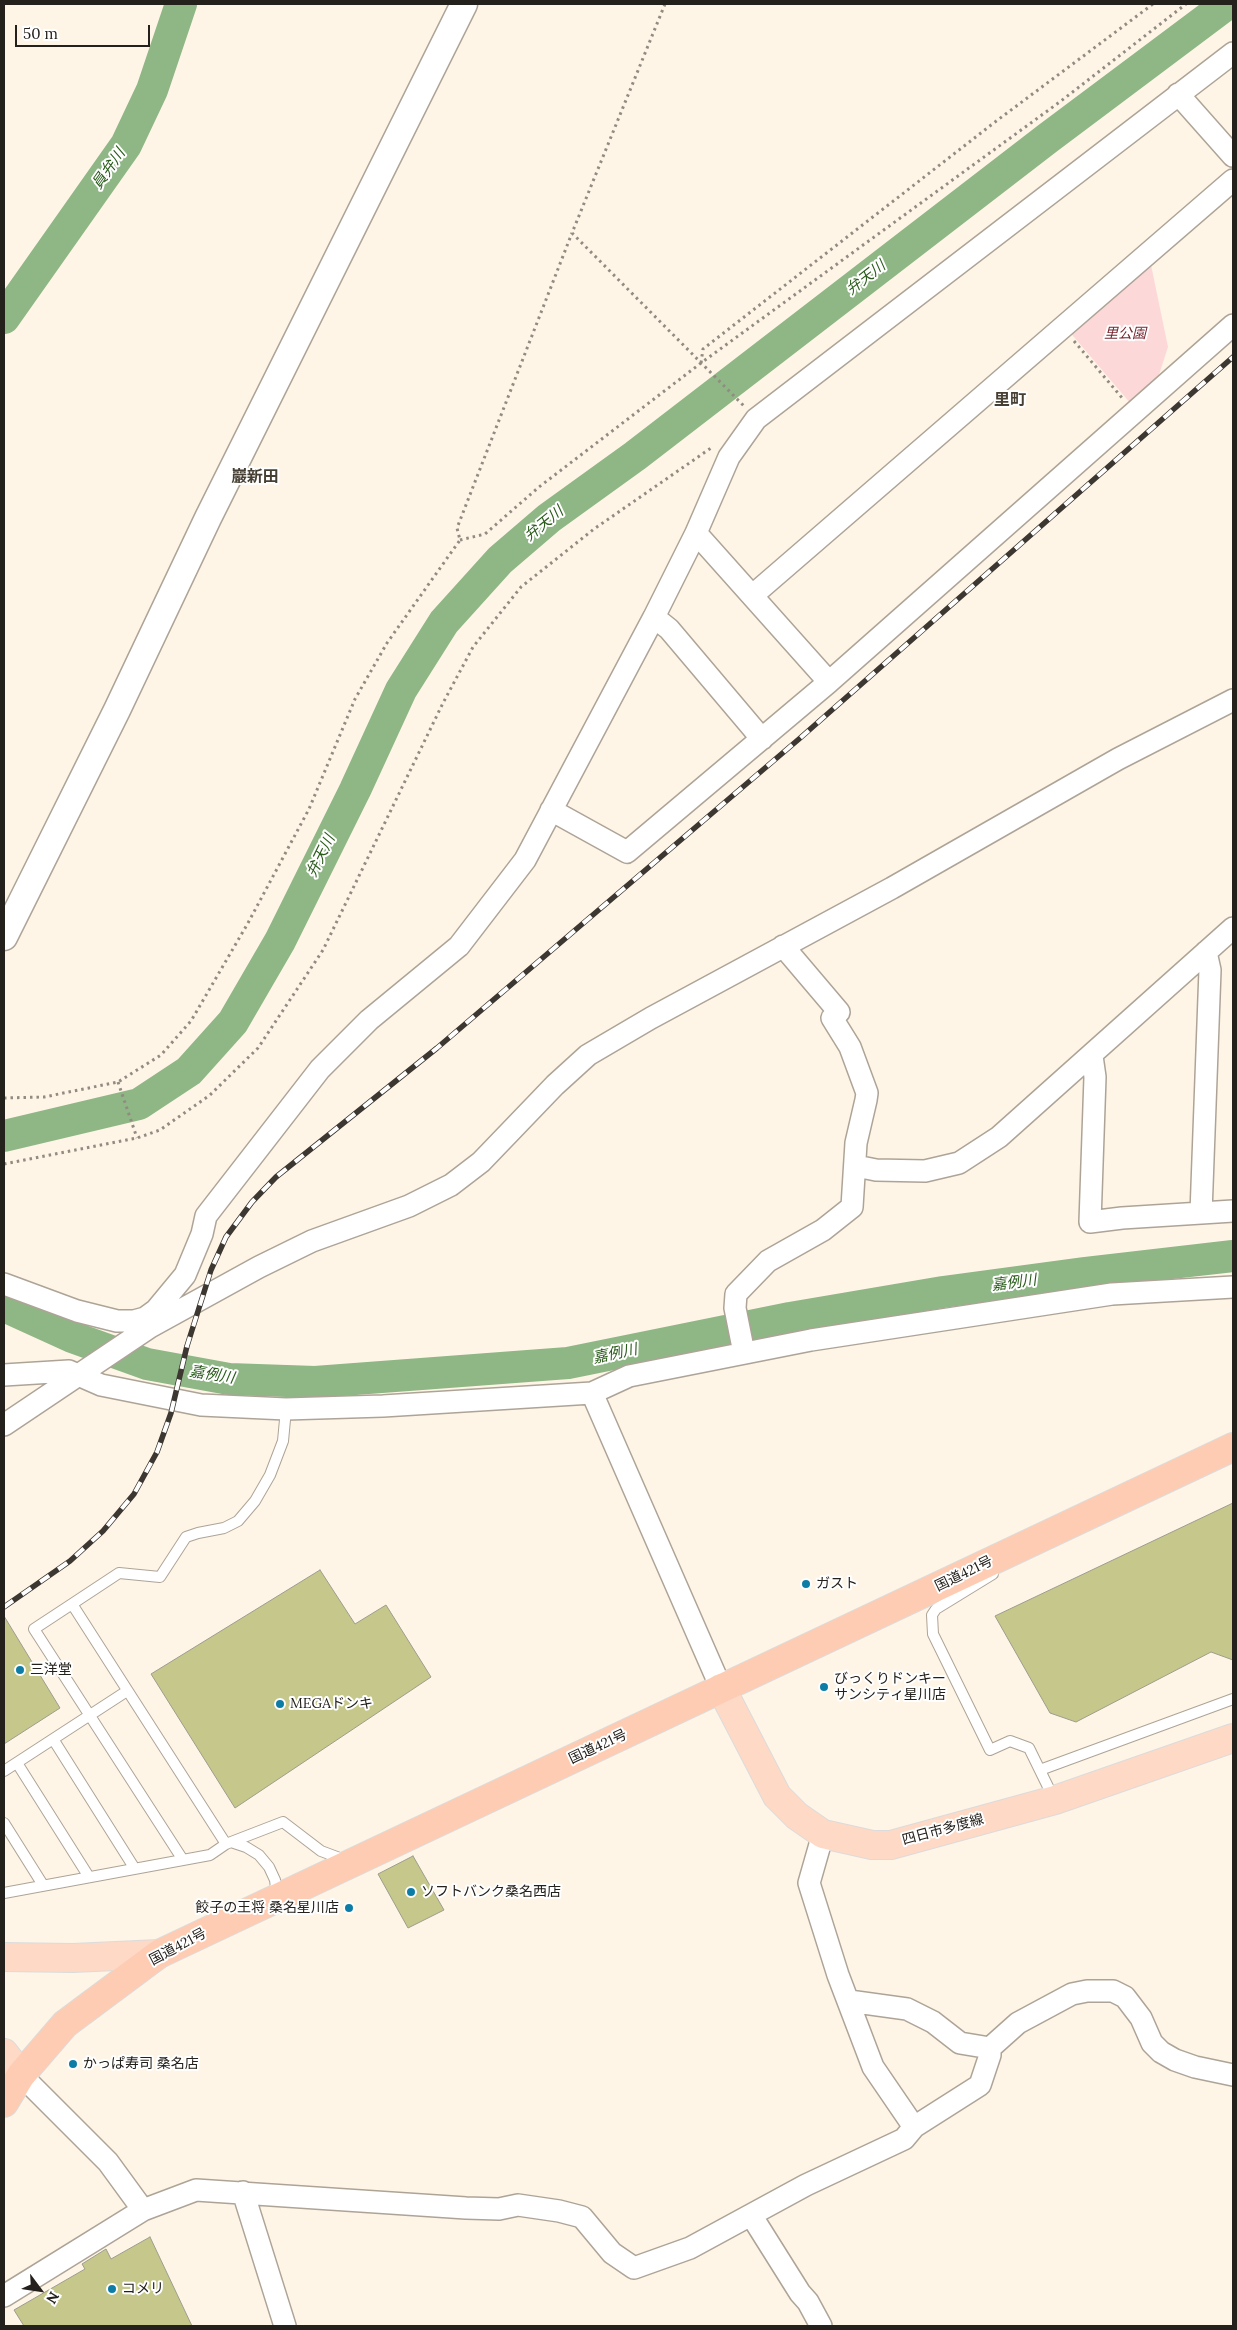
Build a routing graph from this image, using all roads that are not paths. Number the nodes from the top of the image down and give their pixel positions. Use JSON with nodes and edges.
{"nodes":[{"id":1,"x":464,"y":4,"type":"edge"},
{"id":2,"x":1233,"y":53,"type":"edge"},
{"id":3,"x":1178,"y":94,"type":"junction"},
{"id":4,"x":1233,"y":156,"type":"edge"},
{"id":5,"x":1233,"y":180,"type":"edge"},
{"id":6,"x":1233,"y":325,"type":"edge"},
{"id":7,"x":696,"y":533,"type":"junction"},
{"id":8,"x":754,"y":595,"type":"junction"},
{"id":9,"x":654,"y":617,"type":"junction"},
{"id":10,"x":829,"y":682,"type":"junction"},
{"id":11,"x":1233,"y":700,"type":"edge"},
{"id":12,"x":762,"y":739,"type":"junction"},
{"id":13,"x":551,"y":810,"type":"junction"},
{"id":14,"x":1233,"y":928,"type":"edge"},
{"id":15,"x":4,"y":937,"type":"edge"},
{"id":16,"x":783,"y":946,"type":"junction"},
{"id":17,"x":1206,"y":952,"type":"junction"},
{"id":18,"x":1092,"y":1056,"type":"junction"},
{"id":19,"x":856,"y":1166,"type":"junction"},
{"id":20,"x":1233,"y":1211,"type":"edge"},
{"id":21,"x":1201,"y":1213,"type":"junction"},
{"id":22,"x":4,"y":1284,"type":"edge"},
{"id":23,"x":1233,"y":1287,"type":"edge"},
{"id":24,"x":148,"y":1322,"type":"junction"},
{"id":25,"x":743,"y":1349,"type":"junction"},
{"id":26,"x":84,"y":1372,"type":"junction"},
{"id":27,"x":4,"y":1375,"type":"edge"},
{"id":28,"x":592,"y":1393,"type":"junction"},
{"id":29,"x":286,"y":1410,"type":"junction"},
{"id":30,"x":4,"y":1424,"type":"edge"},
{"id":31,"x":1233,"y":1447,"type":"edge"},
{"id":32,"x":992,"y":1560,"type":"junction"},
{"id":33,"x":72,"y":1604,"type":"junction"},
{"id":34,"x":722,"y":1688,"type":"junction"},
{"id":35,"x":127,"y":1691,"type":"junction"},
{"id":36,"x":1233,"y":1699,"type":"edge"},
{"id":37,"x":90,"y":1715,"type":"junction"},
{"id":38,"x":1233,"y":1738,"type":"edge"},
{"id":39,"x":53,"y":1739,"type":"junction"},
{"id":40,"x":17,"y":1763,"type":"junction"},
{"id":41,"x":1040,"y":1770,"type":"junction"},
{"id":42,"x":4,"y":1771,"type":"edge"},
{"id":43,"x":1055,"y":1800,"type":"junction"},
{"id":44,"x":4,"y":1823,"type":"edge"},
{"id":45,"x":823,"y":1834,"type":"junction"},
{"id":46,"x":229,"y":1843,"type":"junction"},
{"id":47,"x":183,"y":1860,"type":"junction"},
{"id":48,"x":354,"y":1862,"type":"junction"},
{"id":49,"x":135,"y":1869,"type":"junction"},
{"id":50,"x":89,"y":1877,"type":"junction"},
{"id":51,"x":43,"y":1885,"type":"junction"},
{"id":52,"x":4,"y":1892,"type":"edge"},
{"id":53,"x":278,"y":1898,"type":"junction"},
{"id":54,"x":160,"y":1954,"type":"junction"},
{"id":55,"x":4,"y":1957,"type":"edge"},
{"id":56,"x":849,"y":2001,"type":"junction"},
{"id":57,"x":990,"y":2048,"type":"junction"},
{"id":58,"x":4,"y":2053,"type":"edge"},
{"id":59,"x":1233,"y":2075,"type":"edge"},
{"id":60,"x":21,"y":2076,"type":"junction"},
{"id":61,"x":4,"y":2103,"type":"edge"},
{"id":62,"x":914,"y":2127,"type":"junction"},
{"id":63,"x":243,"y":2192,"type":"junction"},
{"id":64,"x":143,"y":2210,"type":"junction"},
{"id":65,"x":751,"y":2215,"type":"junction"},
{"id":66,"x":4,"y":2296,"type":"edge"},
{"id":67,"x":285,"y":2326,"type":"edge"},
{"id":68,"x":821,"y":2326,"type":"edge"}],
"edges":[{"from":1,"to":15,"type":"street"},
{"from":2,"to":3,"type":"street"},
{"from":3,"to":4,"type":"street"},
{"from":3,"to":7,"type":"street"},
{"from":5,"to":8,"type":"street"},
{"from":6,"to":10,"type":"street"},
{"from":7,"to":8,"type":"street"},
{"from":7,"to":9,"type":"street"},
{"from":8,"to":10,"type":"street"},
{"from":9,"to":12,"type":"street"},
{"from":9,"to":13,"type":"street"},
{"from":10,"to":12,"type":"street"},
{"from":11,"to":16,"type":"street"},
{"from":12,"to":13,"type":"street"},
{"from":13,"to":24,"type":"street"},
{"from":14,"to":17,"type":"street"},
{"from":16,"to":19,"type":"street"},
{"from":16,"to":24,"type":"street"},
{"from":17,"to":18,"type":"street"},
{"from":17,"to":21,"type":"street"},
{"from":18,"to":19,"type":"street"},
{"from":18,"to":21,"type":"street"},
{"from":19,"to":25,"type":"street"},
{"from":20,"to":21,"type":"street"},
{"from":22,"to":24,"type":"street"},
{"from":23,"to":25,"type":"street"},
{"from":24,"to":26,"type":"street"},
{"from":25,"to":28,"type":"street"},
{"from":26,"to":27,"type":"street"},
{"from":26,"to":29,"type":"street"},
{"from":26,"to":30,"type":"street"},
{"from":28,"to":29,"type":"street"},
{"from":28,"to":34,"type":"street"},
{"from":29,"to":33,"type":"lane"},
{"from":31,"to":32,"type":"highway","name":"国道421号"},
{"from":32,"to":34,"type":"highway","name":"国道421号"},
{"from":32,"to":41,"type":"lane"},
{"from":33,"to":35,"type":"lane"},
{"from":33,"to":37,"type":"lane"},
{"from":34,"to":45,"type":"main road","name":"四日市多度線"},
{"from":34,"to":48,"type":"highway","name":"国道421号"},
{"from":35,"to":37,"type":"lane"},
{"from":35,"to":46,"type":"lane"},
{"from":36,"to":41,"type":"lane"},
{"from":37,"to":39,"type":"lane"},
{"from":37,"to":47,"type":"lane"},
{"from":38,"to":43,"type":"main road","name":"四日市多度線"},
{"from":39,"to":40,"type":"lane"},
{"from":39,"to":49,"type":"lane"},
{"from":40,"to":42,"type":"lane"},
{"from":40,"to":50,"type":"lane"},
{"from":41,"to":43,"type":"lane"},
{"from":43,"to":45,"type":"main road","name":"四日市多度線"},
{"from":44,"to":51,"type":"lane"},
{"from":45,"to":56,"type":"street"},
{"from":46,"to":47,"type":"lane"},
{"from":46,"to":48,"type":"lane"},
{"from":46,"to":53,"type":"lane"},
{"from":47,"to":49,"type":"lane"},
{"from":48,"to":53,"type":"highway","name":"国道421号"},
{"from":49,"to":50,"type":"lane"},
{"from":50,"to":51,"type":"lane"},
{"from":51,"to":52,"type":"lane"},
{"from":53,"to":54,"type":"highway","name":"国道421号"},
{"from":54,"to":55,"type":"main road"},
{"from":54,"to":60,"type":"highway","name":"国道421号"},
{"from":56,"to":57,"type":"street"},
{"from":56,"to":62,"type":"street"},
{"from":57,"to":59,"type":"street"},
{"from":57,"to":62,"type":"street"},
{"from":58,"to":60,"type":"main road"},
{"from":60,"to":61,"type":"highway","name":"国道421号"},
{"from":60,"to":64,"type":"street"},
{"from":62,"to":65,"type":"street"},
{"from":63,"to":64,"type":"street"},
{"from":63,"to":65,"type":"street"},
{"from":63,"to":67,"type":"street"},
{"from":64,"to":66,"type":"street"},
{"from":65,"to":68,"type":"street"}]}
